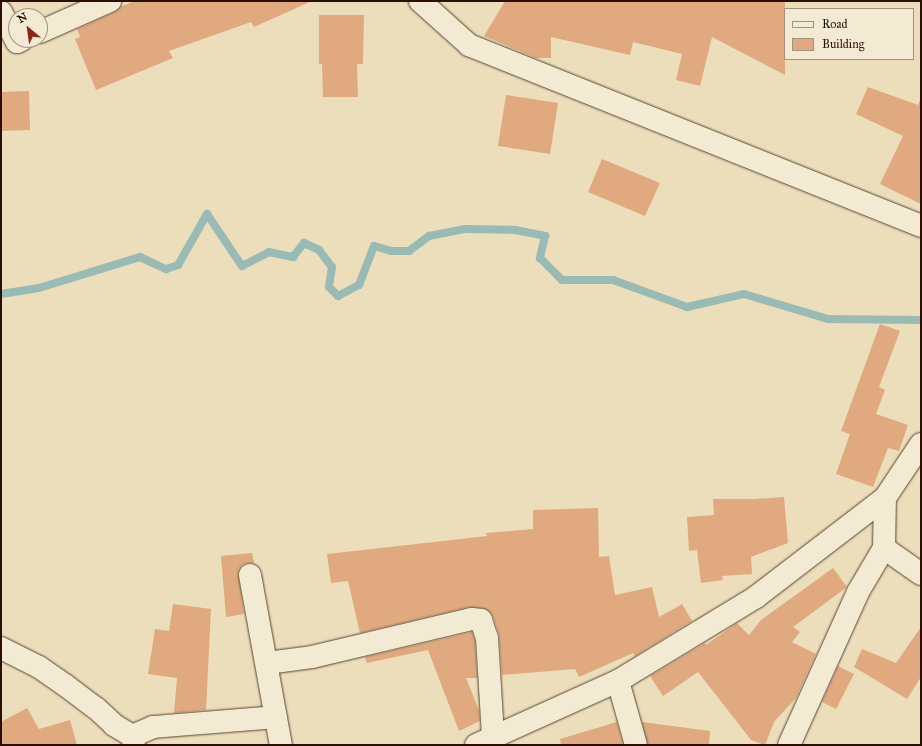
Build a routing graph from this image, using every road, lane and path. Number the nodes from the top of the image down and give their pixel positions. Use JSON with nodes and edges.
{"nodes":[{"id":1,"x":110,"y":1,"type":"edge"},
{"id":2,"x":420,"y":1,"type":"edge"},
{"id":3,"x":1,"y":12,"type":"edge"},
{"id":4,"x":8,"y":25,"type":"edge"},
{"id":5,"x":48,"y":28,"type":"edge"},
{"id":6,"x":921,"y":226,"type":"edge"},
{"id":7,"x":921,"y":444,"type":"edge"},
{"id":8,"x":885,"y":498,"type":"junction"},
{"id":9,"x":884,"y":548,"type":"junction"},
{"id":10,"x":921,"y":574,"type":"edge"},
{"id":11,"x":250,"y":575,"type":"dead end"},
{"id":12,"x":1,"y":648,"type":"edge"},
{"id":13,"x":267,"y":663,"type":"junction"},
{"id":14,"x":618,"y":681,"type":"junction"},
{"id":15,"x":276,"y":717,"type":"junction"},
{"id":16,"x":133,"y":740,"type":"edge"},
{"id":17,"x":484,"y":741,"type":"edge"},
{"id":18,"x":281,"y":745,"type":"edge"},
{"id":19,"x":636,"y":745,"type":"edge"},
{"id":20,"x":789,"y":745,"type":"edge"}],
"edges":[{"from":1,"to":5,"type":"street"},
{"from":2,"to":6,"type":"street"},
{"from":3,"to":4,"type":"street"},
{"from":7,"to":8,"type":"street"},
{"from":8,"to":9,"type":"street"},
{"from":8,"to":14,"type":"street"},
{"from":9,"to":10,"type":"street"},
{"from":9,"to":20,"type":"street"},
{"from":11,"to":13,"type":"street"},
{"from":12,"to":16,"type":"street"},
{"from":13,"to":15,"type":"street"},
{"from":13,"to":17,"type":"street"},
{"from":14,"to":17,"type":"street"},
{"from":14,"to":19,"type":"street"},
{"from":15,"to":16,"type":"street"},
{"from":15,"to":18,"type":"street"}]}
